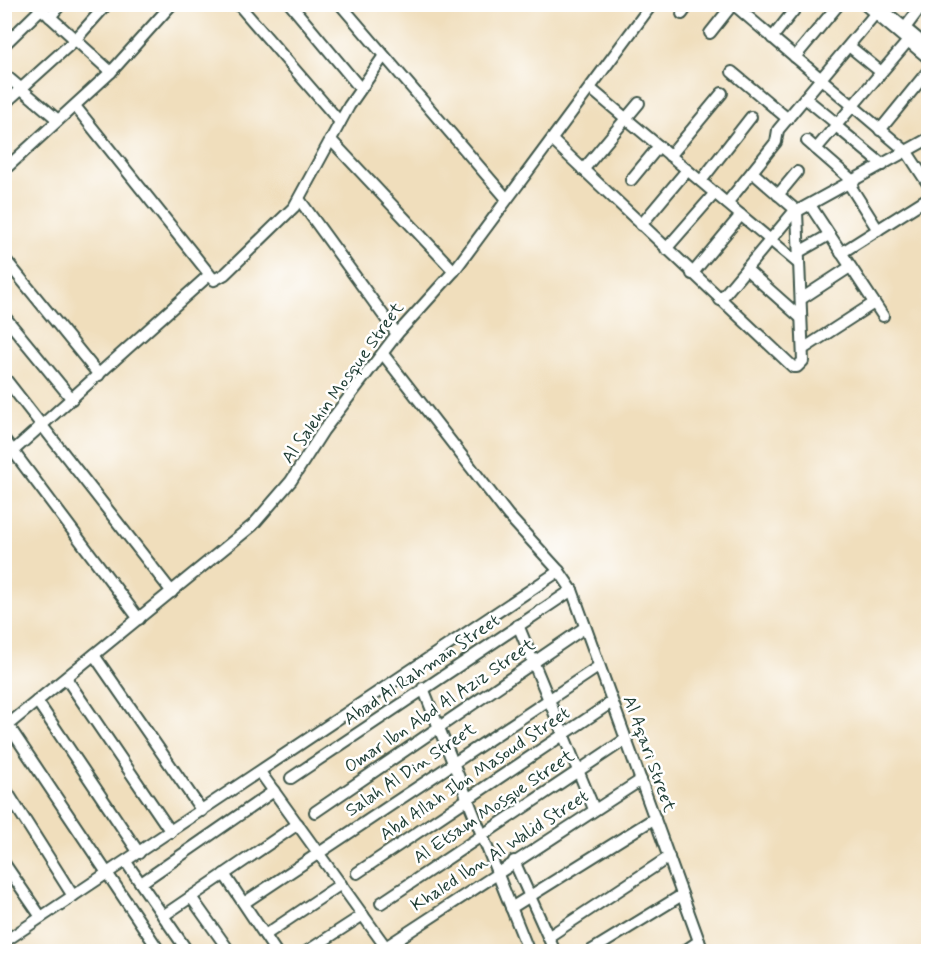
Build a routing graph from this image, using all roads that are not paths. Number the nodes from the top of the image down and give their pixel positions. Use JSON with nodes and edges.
{"nodes":[{"id":1,"x":61,"y":4,"type":"edge"},
{"id":2,"x":106,"y":4,"type":"edge"},
{"id":3,"x":237,"y":4,"type":"edge"},
{"id":4,"x":290,"y":4,"type":"edge"},
{"id":5,"x":340,"y":4,"type":"edge"},
{"id":6,"x":652,"y":4,"type":"edge"},
{"id":7,"x":689,"y":4,"type":"edge"},
{"id":8,"x":733,"y":4,"type":"edge"},
{"id":9,"x":799,"y":4,"type":"edge"},
{"id":10,"x":839,"y":4,"type":"edge"},
{"id":11,"x":864,"y":4,"type":"edge"},
{"id":12,"x":923,"y":4,"type":"edge"},
{"id":13,"x":172,"y":5,"type":"edge"},
{"id":14,"x":39,"y":7,"type":"edge"},
{"id":15,"x":877,"y":7,"type":"edge"},
{"id":16,"x":682,"y":14,"type":"dead end"},
{"id":17,"x":50,"y":17,"type":"junction"},
{"id":18,"x":905,"y":28,"type":"junction"},
{"id":19,"x":710,"y":33,"type":"dead end"},
{"id":20,"x":772,"y":38,"type":"junction"},
{"id":21,"x":75,"y":40,"type":"junction"},
{"id":22,"x":908,"y":40,"type":"junction"},
{"id":23,"x":4,"y":45,"type":"edge"},
{"id":24,"x":849,"y":46,"type":"junction"},
{"id":25,"x":928,"y":47,"type":"edge"},
{"id":26,"x":383,"y":57,"type":"junction"},
{"id":27,"x":795,"y":57,"type":"junction"},
{"id":28,"x":928,"y":58,"type":"edge"},
{"id":29,"x":928,"y":71,"type":"edge"},
{"id":30,"x":111,"y":72,"type":"junction"},
{"id":31,"x":732,"y":72,"type":"dead end"},
{"id":32,"x":881,"y":72,"type":"junction"},
{"id":33,"x":4,"y":74,"type":"edge"},
{"id":34,"x":821,"y":80,"type":"junction"},
{"id":35,"x":21,"y":88,"type":"junction"},
{"id":36,"x":360,"y":88,"type":"junction"},
{"id":37,"x":591,"y":89,"type":"junction"},
{"id":38,"x":722,"y":93,"type":"dead end"},
{"id":39,"x":805,"y":98,"type":"junction"},
{"id":40,"x":639,"y":103,"type":"dead end"},
{"id":41,"x":4,"y":104,"type":"edge"},
{"id":42,"x":75,"y":106,"type":"junction"},
{"id":43,"x":852,"y":106,"type":"junction"},
{"id":44,"x":751,"y":117,"type":"dead end"},
{"id":45,"x":626,"y":118,"type":"junction"},
{"id":46,"x":788,"y":118,"type":"junction"},
{"id":47,"x":58,"y":120,"type":"junction"},
{"id":48,"x":340,"y":122,"type":"junction"},
{"id":49,"x":836,"y":125,"type":"junction"},
{"id":50,"x":880,"y":130,"type":"junction"},
{"id":51,"x":928,"y":139,"type":"edge"},
{"id":52,"x":331,"y":140,"type":"junction"},
{"id":53,"x":552,"y":140,"type":"junction"},
{"id":54,"x":807,"y":141,"type":"dead end"},
{"id":55,"x":659,"y":146,"type":"junction"},
{"id":56,"x":816,"y":149,"type":"junction"},
{"id":57,"x":907,"y":153,"type":"junction"},
{"id":58,"x":670,"y":156,"type":"junction"},
{"id":59,"x":6,"y":165,"type":"edge"},
{"id":60,"x":883,"y":165,"type":"junction"},
{"id":61,"x":584,"y":170,"type":"junction"},
{"id":62,"x":687,"y":170,"type":"junction"},
{"id":63,"x":752,"y":172,"type":"junction"},
{"id":64,"x":796,"y":172,"type":"dead end"},
{"id":65,"x":631,"y":180,"type":"dead end"},
{"id":66,"x":701,"y":181,"type":"junction"},
{"id":67,"x":851,"y":183,"type":"junction"},
{"id":68,"x":928,"y":184,"type":"edge"},
{"id":69,"x":715,"y":193,"type":"junction"},
{"id":70,"x":778,"y":195,"type":"junction"},
{"id":71,"x":928,"y":198,"type":"edge"},
{"id":72,"x":299,"y":199,"type":"junction"},
{"id":73,"x":507,"y":199,"type":"junction"},
{"id":74,"x":727,"y":203,"type":"junction"},
{"id":75,"x":810,"y":205,"type":"junction"},
{"id":76,"x":797,"y":211,"type":"junction"},
{"id":77,"x":741,"y":215,"type":"junction"},
{"id":78,"x":641,"y":225,"type":"junction"},
{"id":79,"x":878,"y":230,"type":"junction"},
{"id":80,"x":829,"y":235,"type":"junction"},
{"id":81,"x":770,"y":239,"type":"junction"},
{"id":82,"x":666,"y":249,"type":"junction"},
{"id":83,"x":799,"y":252,"type":"junction"},
{"id":84,"x":841,"y":253,"type":"junction"},
{"id":85,"x":4,"y":258,"type":"edge"},
{"id":86,"x":799,"y":264,"type":"junction"},
{"id":87,"x":850,"y":267,"type":"junction"},
{"id":88,"x":746,"y":268,"type":"junction"},
{"id":89,"x":454,"y":271,"type":"junction"},
{"id":90,"x":692,"y":274,"type":"junction"},
{"id":91,"x":208,"y":276,"type":"junction"},
{"id":92,"x":801,"y":299,"type":"junction"},
{"id":93,"x":720,"y":300,"type":"junction"},
{"id":94,"x":874,"y":303,"type":"junction"},
{"id":95,"x":4,"y":316,"type":"edge"},
{"id":96,"x":883,"y":316,"type":"dead end"},
{"id":97,"x":801,"y":318,"type":"junction"},
{"id":98,"x":397,"y":334,"type":"junction"},
{"id":99,"x":803,"y":349,"type":"junction"},
{"id":100,"x":383,"y":354,"type":"junction"},
{"id":101,"x":99,"y":375,"type":"junction"},
{"id":102,"x":4,"y":378,"type":"edge"},
{"id":103,"x":72,"y":399,"type":"junction"},
{"id":104,"x":42,"y":427,"type":"junction"},
{"id":105,"x":4,"y":439,"type":"edge"},
{"id":106,"x":14,"y":451,"type":"junction"},
{"id":107,"x":559,"y":571,"type":"junction"},
{"id":108,"x":572,"y":590,"type":"junction"},
{"id":109,"x":172,"y":592,"type":"junction"},
{"id":110,"x":139,"y":619,"type":"junction"},
{"id":111,"x":518,"y":625,"type":"junction"},
{"id":112,"x":584,"y":628,"type":"junction"},
{"id":113,"x":93,"y":655,"type":"junction"},
{"id":114,"x":533,"y":663,"type":"junction"},
{"id":115,"x":598,"y":667,"type":"junction"},
{"id":116,"x":66,"y":678,"type":"junction"},
{"id":117,"x":423,"y":688,"type":"junction"},
{"id":118,"x":548,"y":699,"type":"junction"},
{"id":119,"x":37,"y":701,"type":"junction"},
{"id":120,"x":612,"y":702,"type":"junction"},
{"id":121,"x":6,"y":726,"type":"edge"},
{"id":122,"x":439,"y":727,"type":"junction"},
{"id":123,"x":563,"y":734,"type":"junction"},
{"id":124,"x":626,"y":739,"type":"junction"},
{"id":125,"x":453,"y":762,"type":"junction"},
{"id":126,"x":578,"y":770,"type":"junction"},
{"id":127,"x":260,"y":772,"type":"junction"},
{"id":128,"x":291,"y":778,"type":"dead end"},
{"id":129,"x":641,"y":780,"type":"junction"},
{"id":130,"x":4,"y":787,"type":"edge"},
{"id":131,"x":274,"y":791,"type":"junction"},
{"id":132,"x":468,"y":798,"type":"junction"},
{"id":133,"x":594,"y":809,"type":"junction"},
{"id":134,"x":202,"y":811,"type":"junction"},
{"id":135,"x":315,"y":812,"type":"dead end"},
{"id":136,"x":655,"y":818,"type":"junction"},
{"id":137,"x":297,"y":824,"type":"junction"},
{"id":138,"x":171,"y":832,"type":"junction"},
{"id":139,"x":482,"y":834,"type":"junction"},
{"id":140,"x":139,"y":853,"type":"junction"},
{"id":141,"x":318,"y":853,"type":"junction"},
{"id":142,"x":669,"y":857,"type":"junction"},
{"id":143,"x":126,"y":861,"type":"junction"},
{"id":144,"x":514,"y":861,"type":"junction"},
{"id":145,"x":4,"y":862,"type":"edge"},
{"id":146,"x":497,"y":872,"type":"junction"},
{"id":147,"x":357,"y":873,"type":"dead end"},
{"id":148,"x":107,"y":874,"type":"junction"},
{"id":149,"x":224,"y":874,"type":"junction"},
{"id":150,"x":141,"y":883,"type":"junction"},
{"id":151,"x":341,"y":884,"type":"junction"},
{"id":152,"x":682,"y":895,"type":"junction"},
{"id":153,"x":73,"y":896,"type":"junction"},
{"id":154,"x":530,"y":896,"type":"junction"},
{"id":155,"x":191,"y":897,"type":"junction"},
{"id":156,"x":244,"y":903,"type":"junction"},
{"id":157,"x":381,"y":903,"type":"dead end"},
{"id":158,"x":512,"y":908,"type":"junction"},
{"id":159,"x":363,"y":915,"type":"junction"},
{"id":160,"x":163,"y":916,"type":"junction"},
{"id":161,"x":41,"y":917,"type":"junction"},
{"id":162,"x":265,"y":935,"type":"junction"},
{"id":163,"x":548,"y":937,"type":"junction"},
{"id":164,"x":6,"y":939,"type":"edge"},
{"id":165,"x":701,"y":946,"type":"edge"},
{"id":166,"x":382,"y":949,"type":"edge"},
{"id":167,"x":160,"y":951,"type":"edge"},
{"id":168,"x":188,"y":951,"type":"edge"},
{"id":169,"x":230,"y":951,"type":"edge"},
{"id":170,"x":276,"y":951,"type":"edge"},
{"id":171,"x":306,"y":951,"type":"edge"},
{"id":172,"x":529,"y":951,"type":"edge"},
{"id":173,"x":555,"y":951,"type":"edge"},
{"id":174,"x":589,"y":951,"type":"edge"},
{"id":175,"x":683,"y":951,"type":"edge"}],
"edges":[{"from":1,"to":17,"type":"street"},
{"from":2,"to":21,"type":"street"},
{"from":3,"to":48,"type":"street"},
{"from":4,"to":36,"type":"street"},
{"from":5,"to":26,"type":"street"},
{"from":6,"to":37,"type":"street","name":"Al Salehin Mosque Street"},
{"from":7,"to":16,"type":"street"},
{"from":8,"to":19,"type":"street"},
{"from":8,"to":20,"type":"street"},
{"from":9,"to":20,"type":"street"},
{"from":10,"to":27,"type":"street"},
{"from":11,"to":15,"type":"street"},
{"from":12,"to":18,"type":"street"},
{"from":13,"to":30,"type":"street"},
{"from":14,"to":17,"type":"street"},
{"from":14,"to":23,"type":"street"},
{"from":15,"to":18,"type":"street"},
{"from":15,"to":22,"type":"street"},
{"from":15,"to":24,"type":"street"},
{"from":17,"to":21,"type":"street"},
{"from":18,"to":25,"type":"street"},
{"from":20,"to":27,"type":"street"},
{"from":21,"to":30,"type":"street"},
{"from":21,"to":35,"type":"street"},
{"from":22,"to":28,"type":"street"},
{"from":22,"to":32,"type":"street"},
{"from":24,"to":32,"type":"street"},
{"from":24,"to":34,"type":"street"},
{"from":26,"to":36,"type":"street"},
{"from":26,"to":73,"type":"street"},
{"from":27,"to":34,"type":"street"},
{"from":29,"to":50,"type":"street"},
{"from":30,"to":42,"type":"street"},
{"from":31,"to":46,"type":"street"},
{"from":32,"to":43,"type":"street"},
{"from":33,"to":35,"type":"street"},
{"from":34,"to":39,"type":"street"},
{"from":34,"to":43,"type":"street"},
{"from":35,"to":41,"type":"street"},
{"from":35,"to":47,"type":"street"},
{"from":36,"to":48,"type":"street"},
{"from":37,"to":45,"type":"street"},
{"from":37,"to":53,"type":"street","name":"Al Salehin Mosque Street"},
{"from":38,"to":58,"type":"street"},
{"from":39,"to":46,"type":"street"},
{"from":39,"to":49,"type":"street"},
{"from":40,"to":45,"type":"street"},
{"from":42,"to":47,"type":"street"},
{"from":42,"to":91,"type":"street"},
{"from":43,"to":49,"type":"street"},
{"from":43,"to":50,"type":"street"},
{"from":44,"to":66,"type":"street"},
{"from":45,"to":55,"type":"street"},
{"from":45,"to":61,"type":"street"},
{"from":46,"to":63,"type":"street"},
{"from":47,"to":59,"type":"street"},
{"from":48,"to":52,"type":"street"},
{"from":49,"to":56,"type":"street"},
{"from":49,"to":60,"type":"street"},
{"from":50,"to":57,"type":"street"},
{"from":51,"to":57,"type":"street"},
{"from":52,"to":72,"type":"street"},
{"from":52,"to":89,"type":"street"},
{"from":53,"to":61,"type":"street"},
{"from":53,"to":73,"type":"street","name":"Al Salehin Mosque Street"},
{"from":54,"to":56,"type":"street"},
{"from":55,"to":58,"type":"street"},
{"from":55,"to":65,"type":"street"},
{"from":56,"to":67,"type":"street"},
{"from":57,"to":60,"type":"street"},
{"from":57,"to":68,"type":"street"},
{"from":58,"to":62,"type":"street"},
{"from":60,"to":67,"type":"street"},
{"from":61,"to":78,"type":"street"},
{"from":62,"to":66,"type":"street"},
{"from":62,"to":78,"type":"street"},
{"from":63,"to":70,"type":"street"},
{"from":63,"to":74,"type":"street"},
{"from":64,"to":70,"type":"street"},
{"from":66,"to":69,"type":"street"},
{"from":67,"to":75,"type":"street"},
{"from":67,"to":79,"type":"street"},
{"from":69,"to":74,"type":"street"},
{"from":69,"to":82,"type":"street"},
{"from":70,"to":76,"type":"street"},
{"from":71,"to":79,"type":"street"},
{"from":72,"to":91,"type":"street"},
{"from":72,"to":98,"type":"street"},
{"from":73,"to":89,"type":"street","name":"Al Salehin Mosque Street"},
{"from":74,"to":77,"type":"street"},
{"from":75,"to":76,"type":"street"},
{"from":75,"to":80,"type":"street"},
{"from":76,"to":81,"type":"street"},
{"from":76,"to":83,"type":"street"},
{"from":77,"to":81,"type":"street"},
{"from":77,"to":90,"type":"street"},
{"from":78,"to":82,"type":"street"},
{"from":79,"to":84,"type":"street"},
{"from":80,"to":83,"type":"street"},
{"from":80,"to":84,"type":"street"},
{"from":81,"to":86,"type":"street"},
{"from":81,"to":88,"type":"street"},
{"from":82,"to":90,"type":"street"},
{"from":83,"to":86,"type":"street"},
{"from":84,"to":87,"type":"street"},
{"from":85,"to":101,"type":"street"},
{"from":86,"to":92,"type":"street"},
{"from":87,"to":92,"type":"street"},
{"from":87,"to":94,"type":"street"},
{"from":88,"to":93,"type":"street"},
{"from":88,"to":97,"type":"street"},
{"from":89,"to":98,"type":"street","name":"Al Salehin Mosque Street"},
{"from":90,"to":93,"type":"street"},
{"from":91,"to":101,"type":"street"},
{"from":92,"to":97,"type":"street"},
{"from":93,"to":99,"type":"street"},
{"from":94,"to":96,"type":"street"},
{"from":94,"to":99,"type":"street"},
{"from":95,"to":103,"type":"street"},
{"from":97,"to":99,"type":"street"},
{"from":98,"to":100,"type":"street","name":"Al Salehin Mosque Street"},
{"from":100,"to":107,"type":"street","name":"Al Aqari Street"},
{"from":100,"to":109,"type":"street","name":"Al Salehin Mosque Street"},
{"from":101,"to":103,"type":"street"},
{"from":102,"to":104,"type":"street"},
{"from":103,"to":104,"type":"street"},
{"from":104,"to":106,"type":"street"},
{"from":104,"to":109,"type":"street"},
{"from":105,"to":106,"type":"street"},
{"from":106,"to":110,"type":"street"},
{"from":107,"to":108,"type":"street","name":"Al Aqari Street"},
{"from":107,"to":127,"type":"street"},
{"from":108,"to":111,"type":"street","name":"Abad Al Rahman Street"},
{"from":108,"to":112,"type":"street","name":"Al Aqari Street"},
{"from":109,"to":110,"type":"street","name":"Al Salehin Mosque Street"},
{"from":110,"to":113,"type":"street","name":"Al Salehin Mosque Street"},
{"from":111,"to":114,"type":"street"},
{"from":111,"to":117,"type":"street","name":"Abad Al Rahman Street"},
{"from":112,"to":114,"type":"street","name":"Omar Ibn Abd Al Aziz Street"},
{"from":112,"to":115,"type":"street","name":"Al Aqari Street"},
{"from":113,"to":116,"type":"street","name":"Al Salehin Mosque Street"},
{"from":113,"to":134,"type":"street"},
{"from":114,"to":118,"type":"street"},
{"from":114,"to":122,"type":"street","name":"Omar Ibn Abd Al Aziz Street"},
{"from":115,"to":118,"type":"street","name":"Salah Al Din Street"},
{"from":115,"to":120,"type":"street","name":"Al Aqari Street"},
{"from":116,"to":119,"type":"street","name":"Al Salehin Mosque Street"},
{"from":116,"to":138,"type":"street"},
{"from":117,"to":122,"type":"street"},
{"from":117,"to":128,"type":"street","name":"Abad Al Rahman Street"},
{"from":118,"to":123,"type":"street"},
{"from":118,"to":125,"type":"street","name":"Salah Al Din Street"},
{"from":119,"to":121,"type":"street","name":"Al Salehin Mosque Street"},
{"from":119,"to":140,"type":"street"},
{"from":120,"to":123,"type":"street","name":"Abd Allah Ibn Masoud Street"},
{"from":120,"to":124,"type":"street","name":"Al Aqari Street"},
{"from":121,"to":148,"type":"street"},
{"from":122,"to":125,"type":"street"},
{"from":122,"to":135,"type":"street","name":"Omar Ibn Abd Al Aziz Street"},
{"from":123,"to":126,"type":"street"},
{"from":123,"to":132,"type":"street","name":"Abd Allah Ibn Masoud Street"},
{"from":124,"to":126,"type":"street","name":"Al Etsam Mosque Street"},
{"from":124,"to":129,"type":"street","name":"Al Aqari Street"},
{"from":125,"to":132,"type":"street"},
{"from":125,"to":141,"type":"street","name":"Salah Al Din Street"},
{"from":126,"to":133,"type":"street"},
{"from":126,"to":139,"type":"street","name":"Al Etsam Mosque Street"},
{"from":127,"to":131,"type":"street"},
{"from":127,"to":134,"type":"street"},
{"from":129,"to":133,"type":"street","name":"Khaled Ibn Al Walid Street"},
{"from":129,"to":136,"type":"street","name":"Al Aqari Street"},
{"from":130,"to":153,"type":"street"},
{"from":131,"to":137,"type":"street"},
{"from":131,"to":150,"type":"street"},
{"from":132,"to":139,"type":"street"},
{"from":132,"to":147,"type":"street","name":"Abd Allah Ibn Masoud Street"},
{"from":133,"to":144,"type":"street","name":"Khaled Ibn Al Walid Street"},
{"from":134,"to":138,"type":"street"},
{"from":136,"to":142,"type":"street","name":"Al Aqari Street"},
{"from":136,"to":154,"type":"street"},
{"from":137,"to":141,"type":"street"},
{"from":137,"to":149,"type":"street"},
{"from":138,"to":140,"type":"street"},
{"from":139,"to":146,"type":"street"},
{"from":139,"to":157,"type":"street","name":"Al Etsam Mosque Street"},
{"from":140,"to":143,"type":"street"},
{"from":141,"to":151,"type":"street"},
{"from":141,"to":156,"type":"street","name":"Salah Al Din Street"},
{"from":142,"to":152,"type":"street","name":"Al Aqari Street"},
{"from":142,"to":163,"type":"street"},
{"from":143,"to":148,"type":"street"},
{"from":143,"to":150,"type":"street"},
{"from":144,"to":146,"type":"street","name":"Khaled Ibn Al Walid Street"},
{"from":144,"to":154,"type":"street"},
{"from":145,"to":161,"type":"street"},
{"from":146,"to":158,"type":"street"},
{"from":146,"to":166,"type":"street","name":"Khaled Ibn Al Walid Street"},
{"from":148,"to":153,"type":"street"},
{"from":148,"to":167,"type":"street"},
{"from":149,"to":155,"type":"street"},
{"from":149,"to":156,"type":"street"},
{"from":150,"to":160,"type":"street"},
{"from":151,"to":159,"type":"street"},
{"from":151,"to":162,"type":"street"},
{"from":152,"to":165,"type":"street","name":"Al Aqari Street"},
{"from":152,"to":174,"type":"street"},
{"from":153,"to":161,"type":"street"},
{"from":154,"to":158,"type":"street"},
{"from":154,"to":163,"type":"street"},
{"from":155,"to":160,"type":"street"},
{"from":155,"to":169,"type":"street"},
{"from":156,"to":162,"type":"street"},
{"from":158,"to":172,"type":"street"},
{"from":159,"to":166,"type":"street"},
{"from":159,"to":171,"type":"street"},
{"from":160,"to":168,"type":"street"},
{"from":161,"to":164,"type":"street"},
{"from":162,"to":170,"type":"street"},
{"from":163,"to":173,"type":"street"},
{"from":165,"to":175,"type":"street"}]}
